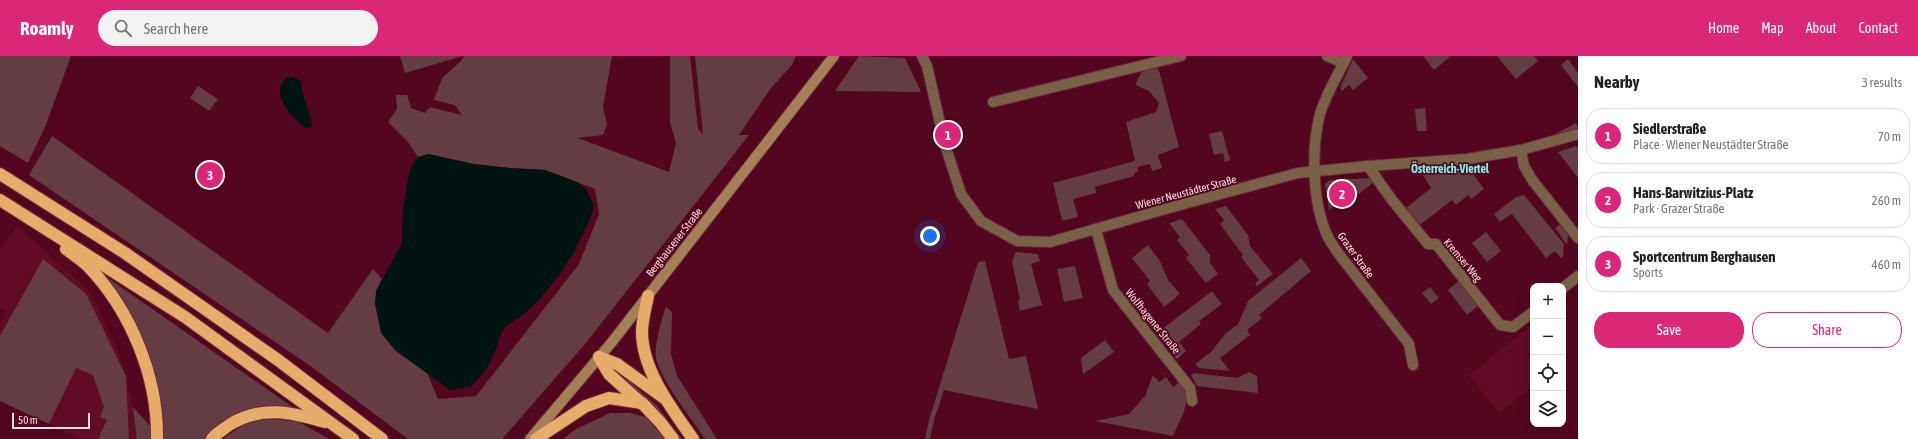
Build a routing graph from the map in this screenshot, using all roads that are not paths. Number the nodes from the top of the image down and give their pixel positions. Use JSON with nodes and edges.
{"nodes":[{"id":1,"x":834,"y":56,"type":"edge"},
{"id":2,"x":922,"y":56,"type":"edge"},
{"id":3,"x":1181,"y":56,"type":"edge"},
{"id":4,"x":1327,"y":56,"type":"edge"},
{"id":5,"x":1345,"y":60,"type":"edge"},
{"id":6,"x":993,"y":102,"type":"dead end"},
{"id":7,"x":1578,"y":134,"type":"edge"},
{"id":8,"x":1521,"y":150,"type":"junction"},
{"id":9,"x":1368,"y":166,"type":"junction"},
{"id":10,"x":1315,"y":171,"type":"junction"},
{"id":11,"x":0,"y":174,"type":"edge"},
{"id":12,"x":0,"y":200,"type":"edge"},
{"id":13,"x":25,"y":215,"type":"junction"},
{"id":14,"x":1096,"y":230,"type":"junction"},
{"id":15,"x":1578,"y":238,"type":"edge"},
{"id":16,"x":1578,"y":276,"type":"edge"},
{"id":17,"x":1566,"y":286,"type":"edge"},
{"id":18,"x":648,"y":296,"type":"junction"},
{"id":19,"x":1530,"y":314,"type":"edge"},
{"id":20,"x":599,"y":357,"type":"junction"},
{"id":21,"x":1413,"y":365,"type":"dead end"},
{"id":22,"x":666,"y":400,"type":"junction"},
{"id":23,"x":1192,"y":401,"type":"dead end"},
{"id":24,"x":642,"y":403,"type":"junction"},
{"id":25,"x":336,"y":425,"type":"junction"},
{"id":26,"x":157,"y":439,"type":"edge"},
{"id":27,"x":212,"y":439,"type":"edge"},
{"id":28,"x":353,"y":439,"type":"edge"},
{"id":29,"x":382,"y":439,"type":"edge"},
{"id":30,"x":530,"y":439,"type":"edge"},
{"id":31,"x":536,"y":439,"type":"edge"},
{"id":32,"x":673,"y":439,"type":"edge"},
{"id":33,"x":693,"y":439,"type":"edge"}],
"edges":[{"from":1,"to":18,"type":"street","name":"Berghausener Straße"},
{"from":2,"to":14,"type":"street","name":"Wiener Neustädter Straße"},
{"from":3,"to":6,"type":"street"},
{"from":4,"to":5,"type":"street"},
{"from":5,"to":10,"type":"street","name":"Grazer Straße"},
{"from":7,"to":8,"type":"street","name":"Wiener Neustädter Straße"},
{"from":8,"to":9,"type":"street","name":"Wiener Neustädter Straße"},
{"from":8,"to":15,"type":"street"},
{"from":9,"to":10,"type":"street","name":"Wiener Neustädter Straße"},
{"from":9,"to":19,"type":"street","name":"Kremser Weg"},
{"from":10,"to":14,"type":"street","name":"Wiener Neustädter Straße"},
{"from":10,"to":21,"type":"street","name":"Grazer Straße"},
{"from":11,"to":29,"type":"highway"},
{"from":12,"to":13,"type":"highway"},
{"from":13,"to":25,"type":"highway"},
{"from":13,"to":26,"type":"highway"},
{"from":14,"to":23,"type":"street","name":"Wolfhagener Straße"},
{"from":16,"to":17,"type":"street"},
{"from":18,"to":20,"type":"street","name":"Berghausener Straße"},
{"from":18,"to":22,"type":"highway"},
{"from":20,"to":22,"type":"highway"},
{"from":20,"to":24,"type":"highway"},
{"from":20,"to":30,"type":"street","name":"Berghausener Straße"},
{"from":22,"to":33,"type":"highway"},
{"from":24,"to":31,"type":"highway"},
{"from":24,"to":32,"type":"highway"},
{"from":25,"to":27,"type":"highway"},
{"from":25,"to":28,"type":"highway"}]}
